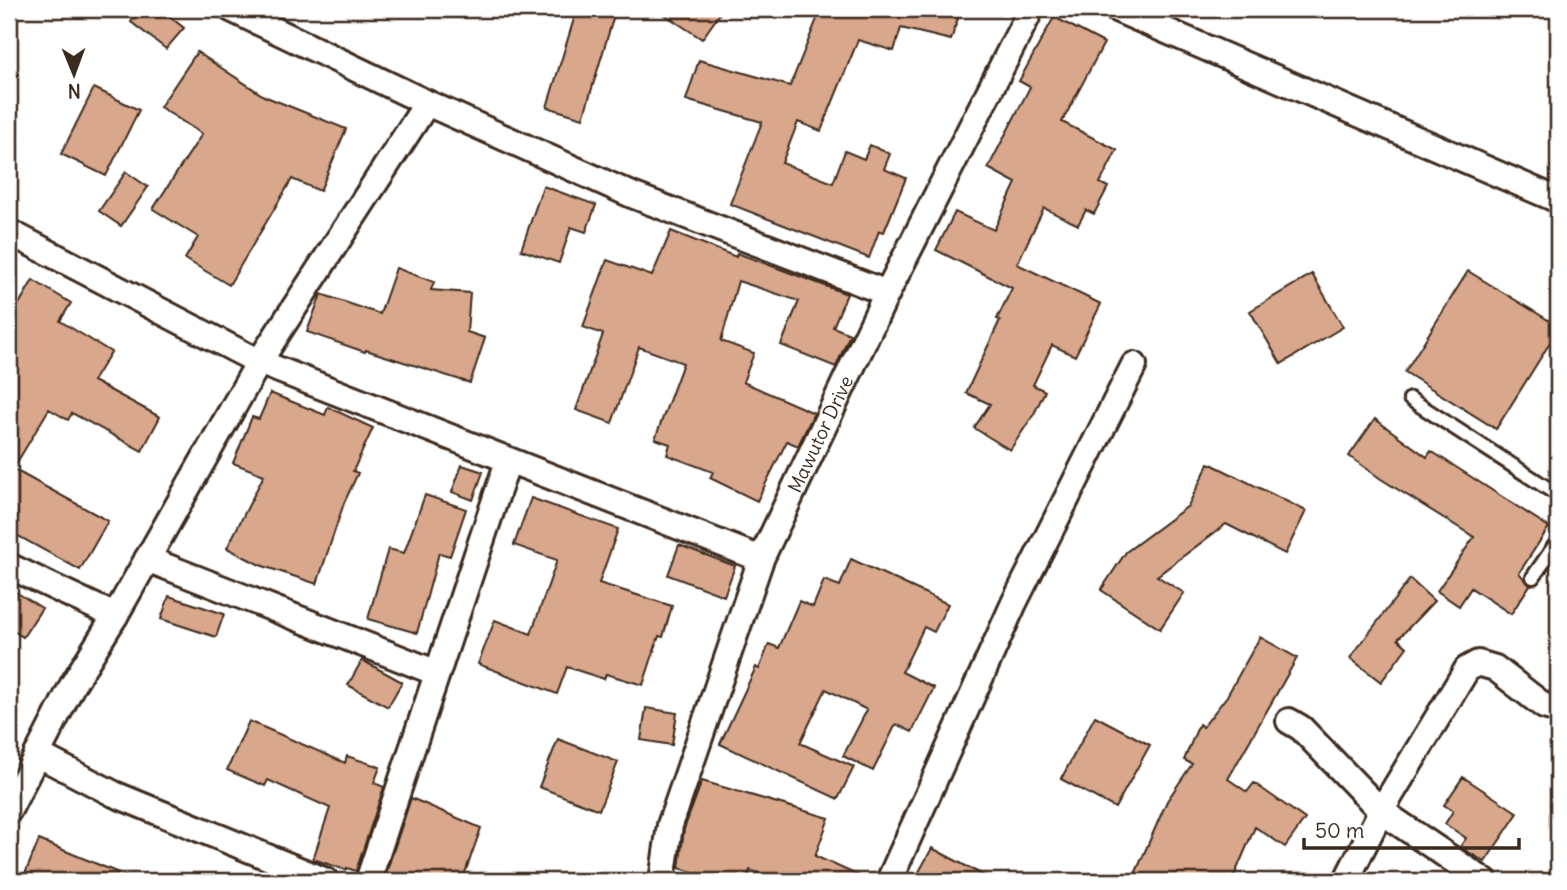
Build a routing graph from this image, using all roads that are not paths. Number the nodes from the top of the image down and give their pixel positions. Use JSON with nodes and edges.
{"nodes":[{"id":1,"x":231,"y":9,"type":"edge"},
{"id":2,"x":1031,"y":9,"type":"edge"},
{"id":3,"x":1116,"y":9,"type":"edge"},
{"id":4,"x":428,"y":103,"type":"junction"},
{"id":5,"x":1558,"y":200,"type":"edge"},
{"id":6,"x":9,"y":232,"type":"edge"},
{"id":7,"x":887,"y":293,"type":"junction"},
{"id":8,"x":259,"y":362,"type":"junction"},
{"id":9,"x":1133,"y":365,"type":"dead end"},
{"id":10,"x":1410,"y":399,"type":"dead end"},
{"id":11,"x":508,"y":461,"type":"junction"},
{"id":12,"x":1558,"y":495,"type":"edge"},
{"id":13,"x":1558,"y":541,"type":"edge"},
{"id":14,"x":147,"y":559,"type":"junction"},
{"id":15,"x":761,"y":559,"type":"junction"},
{"id":16,"x":9,"y":566,"type":"edge"},
{"id":17,"x":1533,"y":577,"type":"dead end"},
{"id":18,"x":115,"y":616,"type":"junction"},
{"id":19,"x":438,"y":673,"type":"junction"},
{"id":20,"x":1558,"y":710,"type":"edge"},
{"id":21,"x":1289,"y":721,"type":"dead end"},
{"id":22,"x":37,"y":754,"type":"junction"},
{"id":23,"x":9,"y":810,"type":"edge"},
{"id":24,"x":1381,"y":811,"type":"junction"},
{"id":25,"x":316,"y":879,"type":"edge"},
{"id":26,"x":368,"y":881,"type":"edge"},
{"id":27,"x":662,"y":881,"type":"edge"},
{"id":28,"x":889,"y":881,"type":"edge"},
{"id":29,"x":1346,"y":881,"type":"edge"},
{"id":30,"x":1484,"y":881,"type":"edge"}],
"edges":[{"from":1,"to":4,"type":"street"},
{"from":2,"to":7,"type":"street","name":"Mawutor Drive"},
{"from":3,"to":5,"type":"street"},
{"from":4,"to":7,"type":"street"},
{"from":4,"to":8,"type":"street"},
{"from":6,"to":8,"type":"street"},
{"from":7,"to":15,"type":"street","name":"Mawutor Drive"},
{"from":8,"to":11,"type":"street"},
{"from":8,"to":14,"type":"street"},
{"from":9,"to":28,"type":"street"},
{"from":10,"to":12,"type":"lane"},
{"from":11,"to":15,"type":"street"},
{"from":11,"to":19,"type":"street"},
{"from":13,"to":17,"type":"lane"},
{"from":14,"to":18,"type":"street"},
{"from":14,"to":19,"type":"street"},
{"from":15,"to":27,"type":"street","name":"Mawutor Drive"},
{"from":16,"to":18,"type":"street"},
{"from":18,"to":22,"type":"street"},
{"from":19,"to":26,"type":"street"},
{"from":20,"to":24,"type":"street"},
{"from":21,"to":24,"type":"street"},
{"from":22,"to":23,"type":"street"},
{"from":22,"to":25,"type":"street"},
{"from":24,"to":29,"type":"street"},
{"from":24,"to":30,"type":"street"}]}
